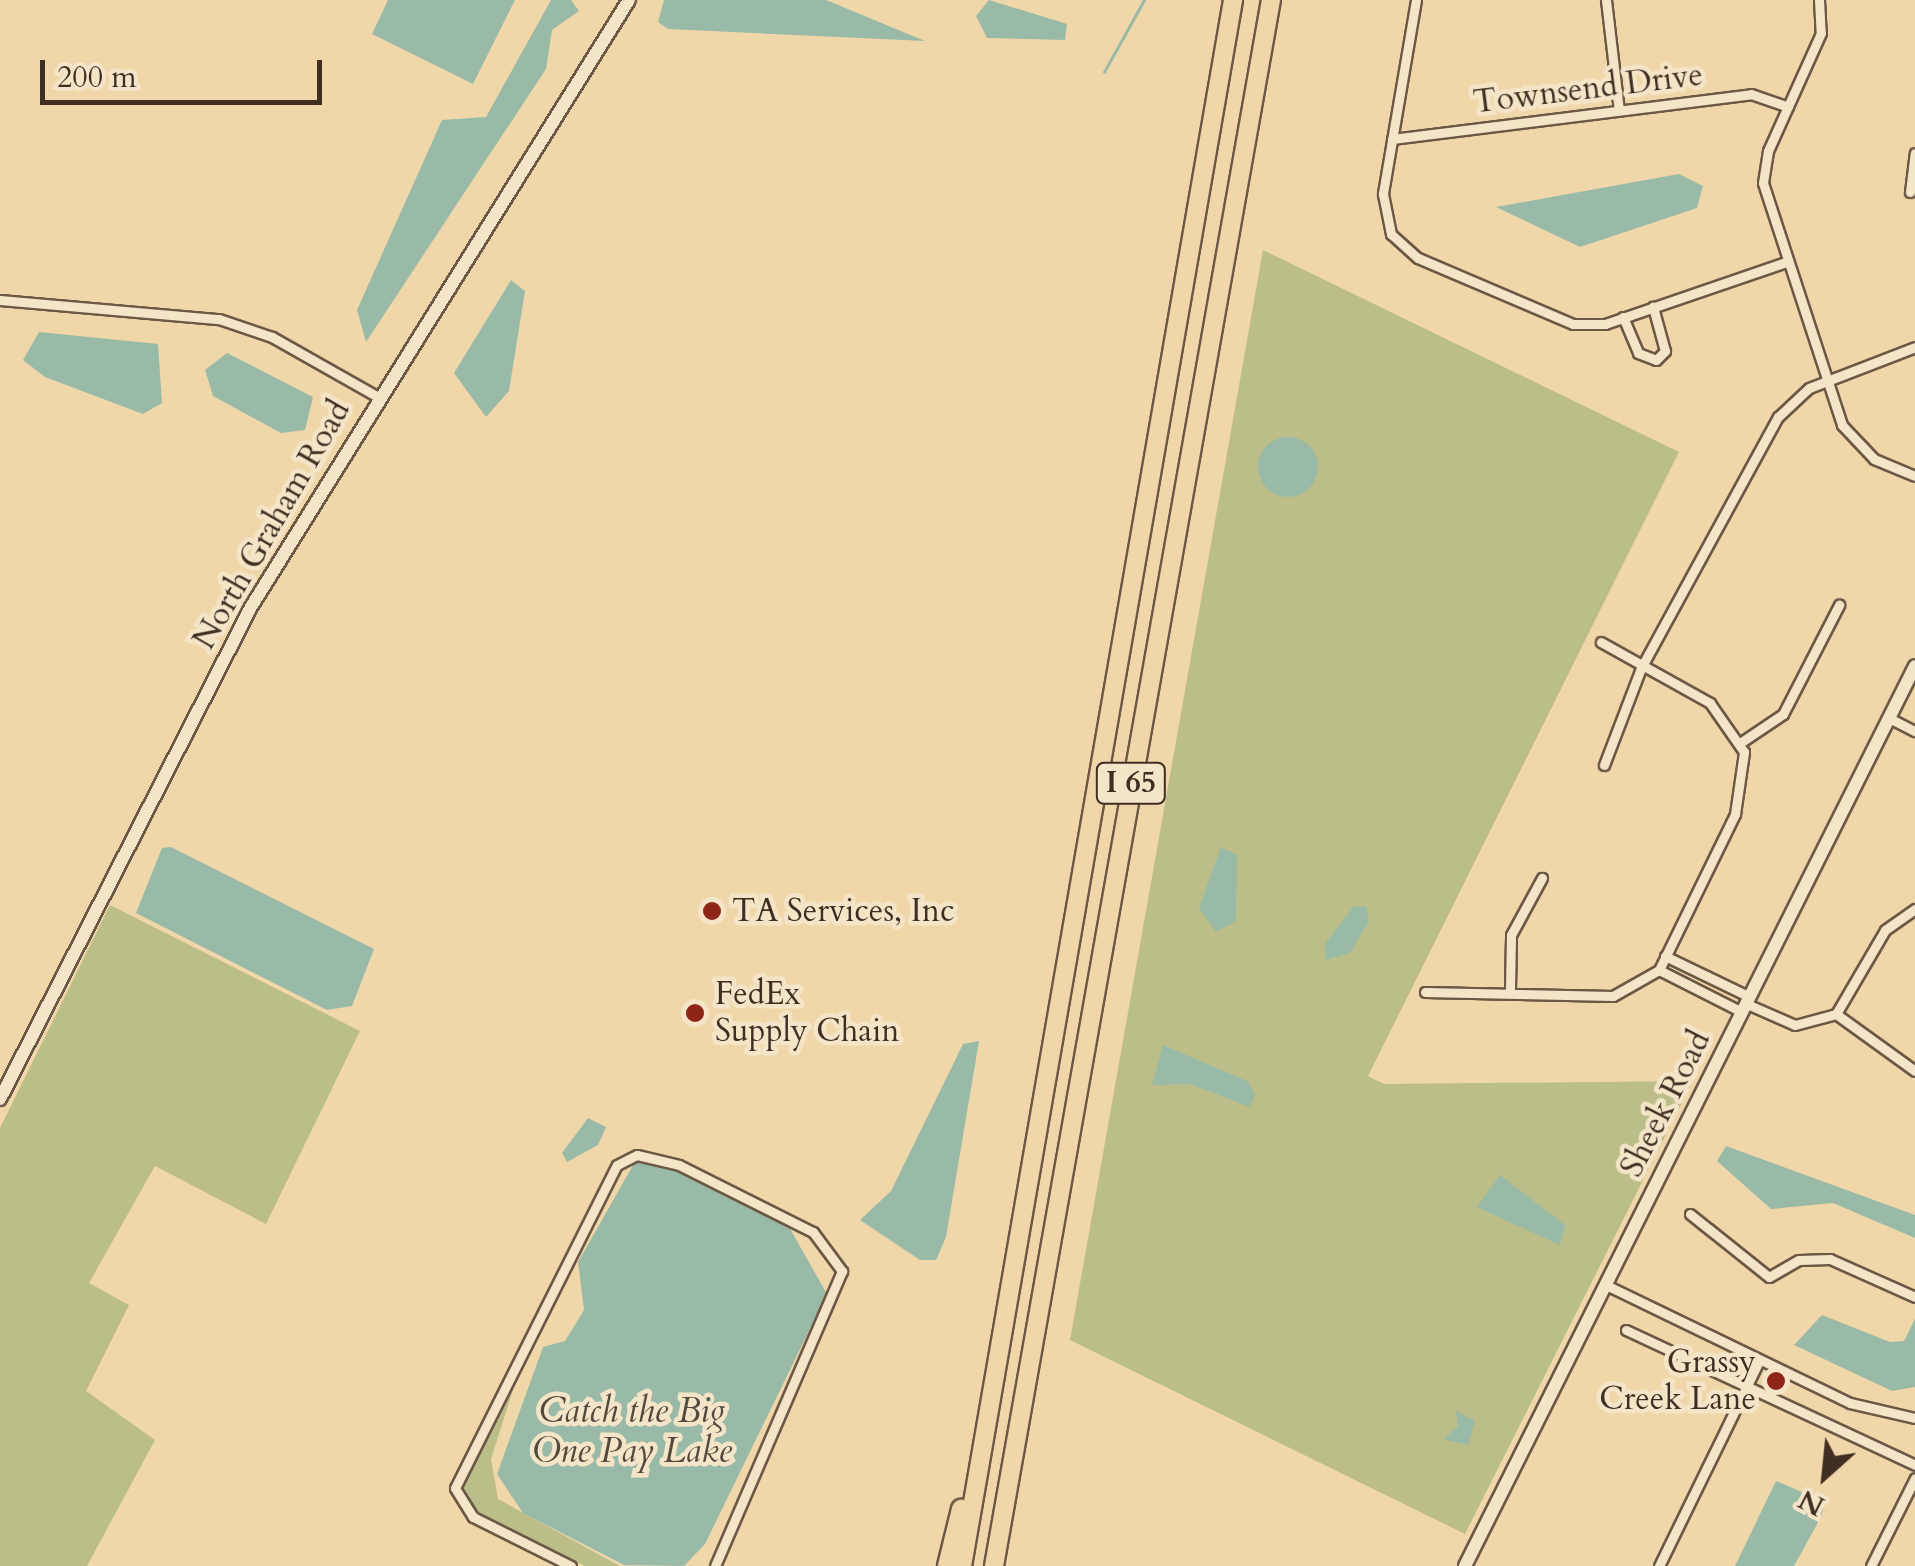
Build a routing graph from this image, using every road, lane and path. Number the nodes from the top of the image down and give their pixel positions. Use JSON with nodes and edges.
{"nodes":[{"id":1,"x":629,"y":0,"type":"edge"},
{"id":2,"x":1234,"y":0,"type":"edge"},
{"id":3,"x":1271,"y":0,"type":"edge"},
{"id":4,"x":1416,"y":0,"type":"edge"},
{"id":5,"x":1606,"y":0,"type":"edge"},
{"id":6,"x":1818,"y":0,"type":"edge"},
{"id":7,"x":1788,"y":107,"type":"junction"},
{"id":8,"x":1619,"y":110,"type":"junction"},
{"id":9,"x":1392,"y":139,"type":"junction"},
{"id":10,"x":1915,"y":153,"type":"edge"},
{"id":11,"x":1910,"y":192,"type":"dead end"},
{"id":12,"x":1786,"y":262,"type":"junction"},
{"id":13,"x":0,"y":300,"type":"edge"},
{"id":14,"x":1653,"y":307,"type":"junction"},
{"id":15,"x":1623,"y":318,"type":"junction"},
{"id":16,"x":1915,"y":347,"type":"edge"},
{"id":17,"x":1827,"y":382,"type":"junction"},
{"id":18,"x":378,"y":398,"type":"junction"},
{"id":19,"x":1915,"y":476,"type":"edge"},
{"id":20,"x":1838,"y":606,"type":"dead end"},
{"id":21,"x":1600,"y":642,"type":"dead end"},
{"id":22,"x":1915,"y":666,"type":"edge"},
{"id":23,"x":1641,"y":668,"type":"junction"},
{"id":24,"x":1889,"y":718,"type":"junction"},
{"id":25,"x":1915,"y":731,"type":"edge"},
{"id":26,"x":1740,"y":743,"type":"junction"},
{"id":27,"x":1604,"y":765,"type":"dead end"},
{"id":28,"x":1542,"y":878,"type":"dead end"},
{"id":29,"x":1915,"y":910,"type":"edge"},
{"id":30,"x":1666,"y":956,"type":"junction"},
{"id":31,"x":1659,"y":970,"type":"junction"},
{"id":32,"x":1510,"y":989,"type":"junction"},
{"id":33,"x":1425,"y":992,"type":"dead end"},
{"id":34,"x":1746,"y":1004,"type":"junction"},
{"id":35,"x":1836,"y":1014,"type":"junction"},
{"id":36,"x":1915,"y":1071,"type":"edge"},
{"id":37,"x":0,"y":1099,"type":"edge"},
{"id":38,"x":1690,"y":1214,"type":"dead end"},
{"id":39,"x":1606,"y":1286,"type":"junction"},
{"id":40,"x":1915,"y":1296,"type":"edge"},
{"id":41,"x":1626,"y":1330,"type":"dead end"},
{"id":42,"x":999,"y":1353,"type":"junction"},
{"id":43,"x":1759,"y":1361,"type":"junction"},
{"id":44,"x":1746,"y":1387,"type":"junction"},
{"id":45,"x":1915,"y":1418,"type":"edge"},
{"id":46,"x":1915,"y":1465,"type":"edge"},
{"id":47,"x":1915,"y":1478,"type":"edge"},
{"id":48,"x":570,"y":1566,"type":"edge"},
{"id":49,"x":715,"y":1566,"type":"edge"},
{"id":50,"x":947,"y":1566,"type":"edge"},
{"id":51,"x":962,"y":1566,"type":"edge"},
{"id":52,"x":996,"y":1566,"type":"edge"},
{"id":53,"x":1465,"y":1566,"type":"edge"},
{"id":54,"x":1659,"y":1566,"type":"edge"},
{"id":55,"x":1871,"y":1566,"type":"edge"}],
"edges":[{"from":1,"to":18,"type":"street","name":"North Graham Road"},
{"from":2,"to":42,"type":"highway","number":"I 65"},
{"from":3,"to":52,"type":"highway","number":"I 65"},
{"from":4,"to":9,"type":"street"},
{"from":5,"to":8,"type":"street"},
{"from":6,"to":7,"type":"street"},
{"from":7,"to":8,"type":"street","name":"Townsend Drive"},
{"from":7,"to":12,"type":"street"},
{"from":8,"to":9,"type":"street","name":"Townsend Drive"},
{"from":9,"to":15,"type":"street"},
{"from":10,"to":11,"type":"street"},
{"from":12,"to":14,"type":"street"},
{"from":12,"to":17,"type":"street"},
{"from":13,"to":18,"type":"street"},
{"from":14,"to":15,"type":"street"},
{"from":14,"to":15,"type":"street"},
{"from":16,"to":17,"type":"street"},
{"from":17,"to":19,"type":"street"},
{"from":17,"to":23,"type":"street"},
{"from":18,"to":37,"type":"street","name":"North Graham Road"},
{"from":20,"to":26,"type":"street"},
{"from":21,"to":23,"type":"street"},
{"from":22,"to":24,"type":"street","name":"Sheek Road"},
{"from":23,"to":26,"type":"street"},
{"from":23,"to":27,"type":"street"},
{"from":24,"to":25,"type":"street"},
{"from":24,"to":34,"type":"street","name":"Sheek Road"},
{"from":26,"to":30,"type":"street"},
{"from":28,"to":32,"type":"street"},
{"from":29,"to":35,"type":"street"},
{"from":30,"to":31,"type":"street"},
{"from":30,"to":34,"type":"street"},
{"from":31,"to":32,"type":"street"},
{"from":31,"to":34,"type":"street"},
{"from":32,"to":33,"type":"street"},
{"from":34,"to":35,"type":"street"},
{"from":34,"to":39,"type":"street","name":"Sheek Road"},
{"from":35,"to":36,"type":"street"},
{"from":38,"to":40,"type":"street"},
{"from":39,"to":43,"type":"street"},
{"from":39,"to":53,"type":"street","name":"Sheek Road"},
{"from":41,"to":44,"type":"street"},
{"from":42,"to":50,"type":"highway"},
{"from":42,"to":51,"type":"highway","number":"I 65"},
{"from":43,"to":44,"type":"street"},
{"from":43,"to":45,"type":"street"},
{"from":44,"to":46,"type":"street"},
{"from":44,"to":54,"type":"street"},
{"from":47,"to":55,"type":"street"},
{"from":48,"to":49,"type":"street"}]}
